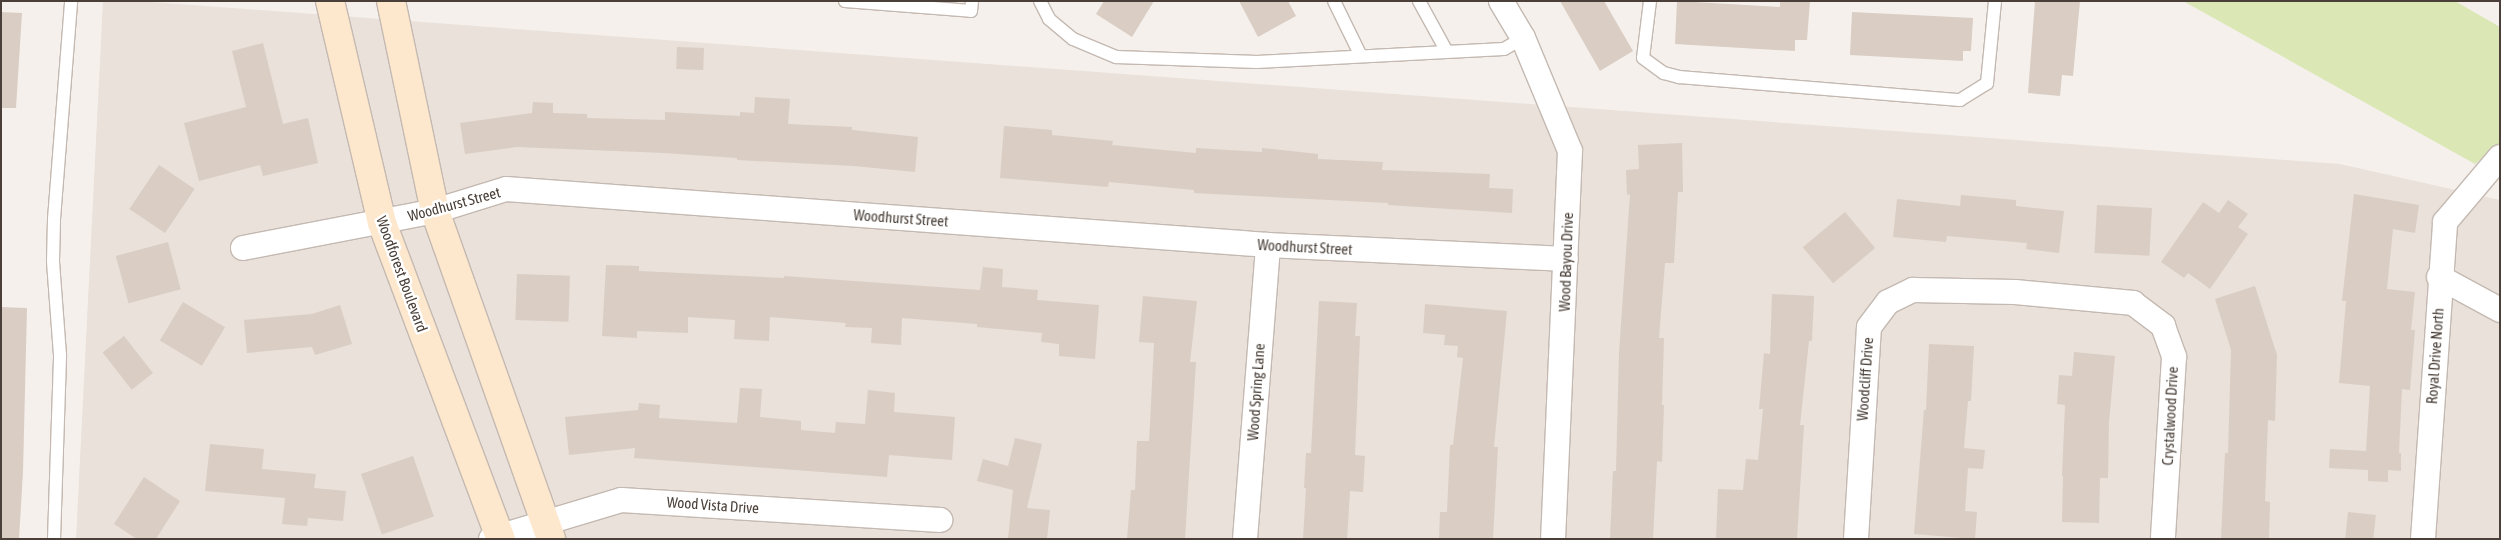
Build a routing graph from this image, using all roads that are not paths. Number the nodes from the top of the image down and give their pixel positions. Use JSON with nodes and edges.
{"nodes":[{"id":1,"x":71,"y":1,"type":"edge"},
{"id":2,"x":330,"y":1,"type":"edge"},
{"id":3,"x":390,"y":1,"type":"edge"},
{"id":4,"x":844,"y":1,"type":"edge"},
{"id":5,"x":972,"y":1,"type":"edge"},
{"id":6,"x":1040,"y":1,"type":"edge"},
{"id":7,"x":1334,"y":1,"type":"edge"},
{"id":8,"x":1419,"y":1,"type":"edge"},
{"id":9,"x":1501,"y":1,"type":"edge"},
{"id":10,"x":1650,"y":1,"type":"edge"},
{"id":11,"x":1994,"y":1,"type":"edge"},
{"id":12,"x":1523,"y":38,"type":"junction"},
{"id":13,"x":1447,"y":52,"type":"junction"},
{"id":14,"x":1361,"y":56,"type":"junction"},
{"id":15,"x":2500,"y":157,"type":"edge"},
{"id":16,"x":2500,"y":181,"type":"edge"},
{"id":17,"x":2476,"y":186,"type":"junction"},
{"id":18,"x":434,"y":211,"type":"junction"},
{"id":19,"x":382,"y":223,"type":"junction"},
{"id":20,"x":1268,"y":245,"type":"junction"},
{"id":21,"x":243,"y":248,"type":"dead end"},
{"id":22,"x":1566,"y":259,"type":"junction"},
{"id":23,"x":2440,"y":277,"type":"junction"},
{"id":24,"x":1961,"y":291,"type":"joint"},
{"id":25,"x":2500,"y":310,"type":"edge"},
{"id":26,"x":940,"y":520,"type":"dead end"},
{"id":27,"x":548,"y":530,"type":"edge"},
{"id":28,"x":497,"y":537,"type":"edge"},
{"id":29,"x":54,"y":539,"type":"edge"},
{"id":30,"x":1245,"y":539,"type":"edge"},
{"id":31,"x":1553,"y":539,"type":"edge"},
{"id":32,"x":1856,"y":539,"type":"edge"},
{"id":33,"x":2163,"y":539,"type":"edge"},
{"id":34,"x":2423,"y":539,"type":"edge"}],
"edges":[{"from":1,"to":29,"type":"lane"},
{"from":2,"to":19,"type":"street","name":"Woodforest Boulevard"},
{"from":3,"to":18,"type":"street"},
{"from":4,"to":5,"type":"lane"},
{"from":6,"to":14,"type":"lane"},
{"from":7,"to":14,"type":"lane"},
{"from":8,"to":13,"type":"lane"},
{"from":9,"to":12,"type":"street","name":"Wood Bayou Drive"},
{"from":10,"to":11,"type":"lane"},
{"from":12,"to":13,"type":"lane"},
{"from":12,"to":22,"type":"street","name":"Wood Bayou Drive"},
{"from":13,"to":14,"type":"lane"},
{"from":15,"to":17,"type":"street","name":"Royal Drive North"},
{"from":16,"to":17,"type":"street"},
{"from":17,"to":23,"type":"street","name":"Royal Drive North"},
{"from":18,"to":19,"type":"street","name":"Woodhurst Street"},
{"from":18,"to":20,"type":"street","name":"Woodhurst Street"},
{"from":18,"to":27,"type":"street"},
{"from":19,"to":21,"type":"street","name":"Woodhurst Street"},
{"from":19,"to":28,"type":"street","name":"Woodforest Boulevard"},
{"from":20,"to":22,"type":"street","name":"Woodhurst Street"},
{"from":20,"to":30,"type":"street","name":"Wood Spring Lane"},
{"from":22,"to":31,"type":"street","name":"Wood Bayou Drive"},
{"from":23,"to":25,"type":"street"},
{"from":23,"to":34,"type":"street","name":"Royal Drive North"},
{"from":24,"to":32,"type":"street","name":"Woodcliff Drive"},
{"from":24,"to":33,"type":"street","name":"Crystalwood Drive"},
{"from":26,"to":27,"type":"street","name":"Wood Vista Drive"},
{"from":27,"to":28,"type":"street","name":"Wood Vista Drive"}]}
